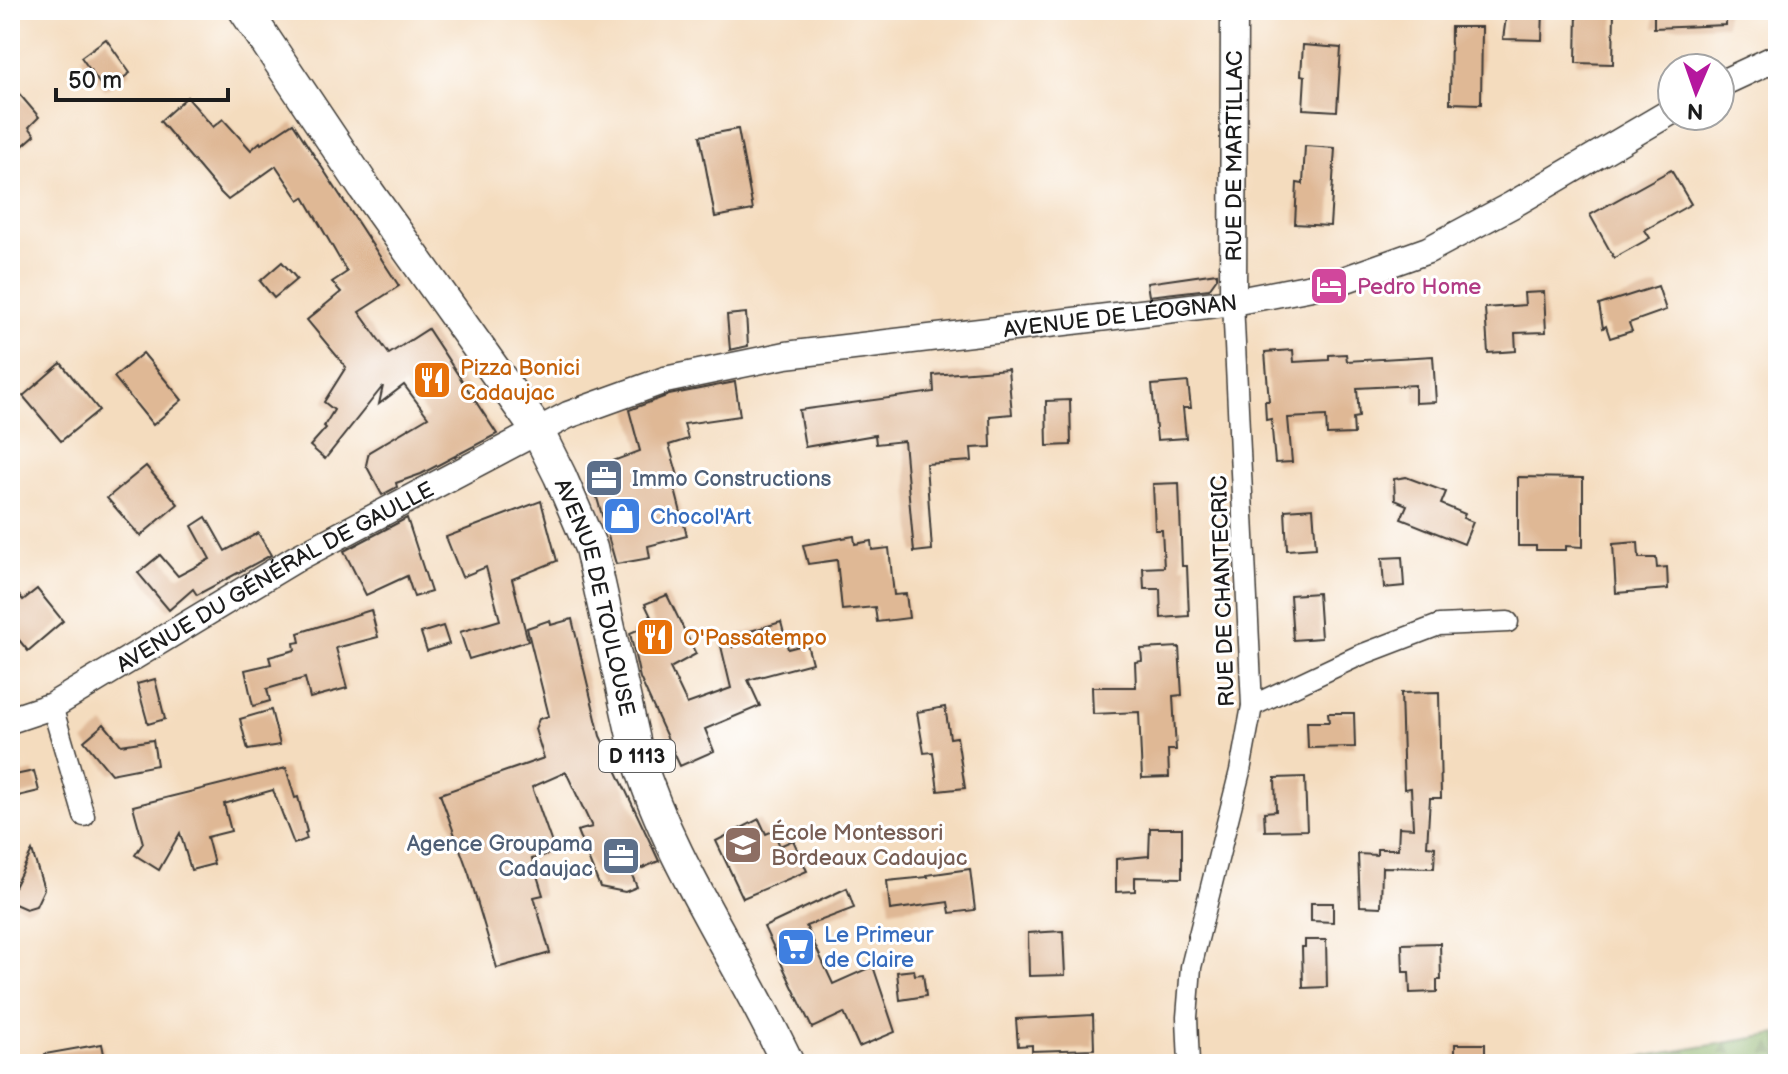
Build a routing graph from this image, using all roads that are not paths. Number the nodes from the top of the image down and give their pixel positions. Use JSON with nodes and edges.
{"nodes":[{"id":1,"x":245,"y":10,"type":"edge"},
{"id":2,"x":1234,"y":10,"type":"edge"},
{"id":3,"x":1778,"y":57,"type":"edge"},
{"id":4,"x":1736,"y":77,"type":"edge"},
{"id":5,"x":1656,"y":120,"type":"edge"},
{"id":6,"x":1233,"y":302,"type":"junction"},
{"id":7,"x":537,"y":430,"type":"junction"},
{"id":8,"x":1508,"y":622,"type":"dead end"},
{"id":9,"x":52,"y":706,"type":"junction"},
{"id":10,"x":1252,"y":706,"type":"junction"},
{"id":11,"x":10,"y":720,"type":"edge"},
{"id":12,"x":84,"y":816,"type":"dead end"},
{"id":13,"x":788,"y":1064,"type":"edge"},
{"id":14,"x":1189,"y":1064,"type":"edge"}],
"edges":[{"from":1,"to":7,"type":"main road","name":"AVENUE DE TOULOUSE","number":"D 1113"},
{"from":2,"to":6,"type":"street","name":"RUE DE MARTILLAC"},
{"from":3,"to":4,"type":"street"},
{"from":5,"to":6,"type":"street","name":"AVENUE DE LÉOGNAN"},
{"from":6,"to":7,"type":"street","name":"AVENUE DE LÉOGNAN"},
{"from":6,"to":10,"type":"street","name":"RUE DE CHANTECRIC"},
{"from":7,"to":9,"type":"street","name":"AVENUE DU GÉNÉRAL DE GAULLE"},
{"from":7,"to":13,"type":"main road","name":"AVENUE DE TOULOUSE","number":"D 1113"},
{"from":8,"to":10,"type":"street"},
{"from":9,"to":11,"type":"street","name":"AVENUE DU GÉNÉRAL DE GAULLE"},
{"from":9,"to":12,"type":"street"},
{"from":10,"to":14,"type":"street","name":"RUE DE CHANTECRIC"}]}
